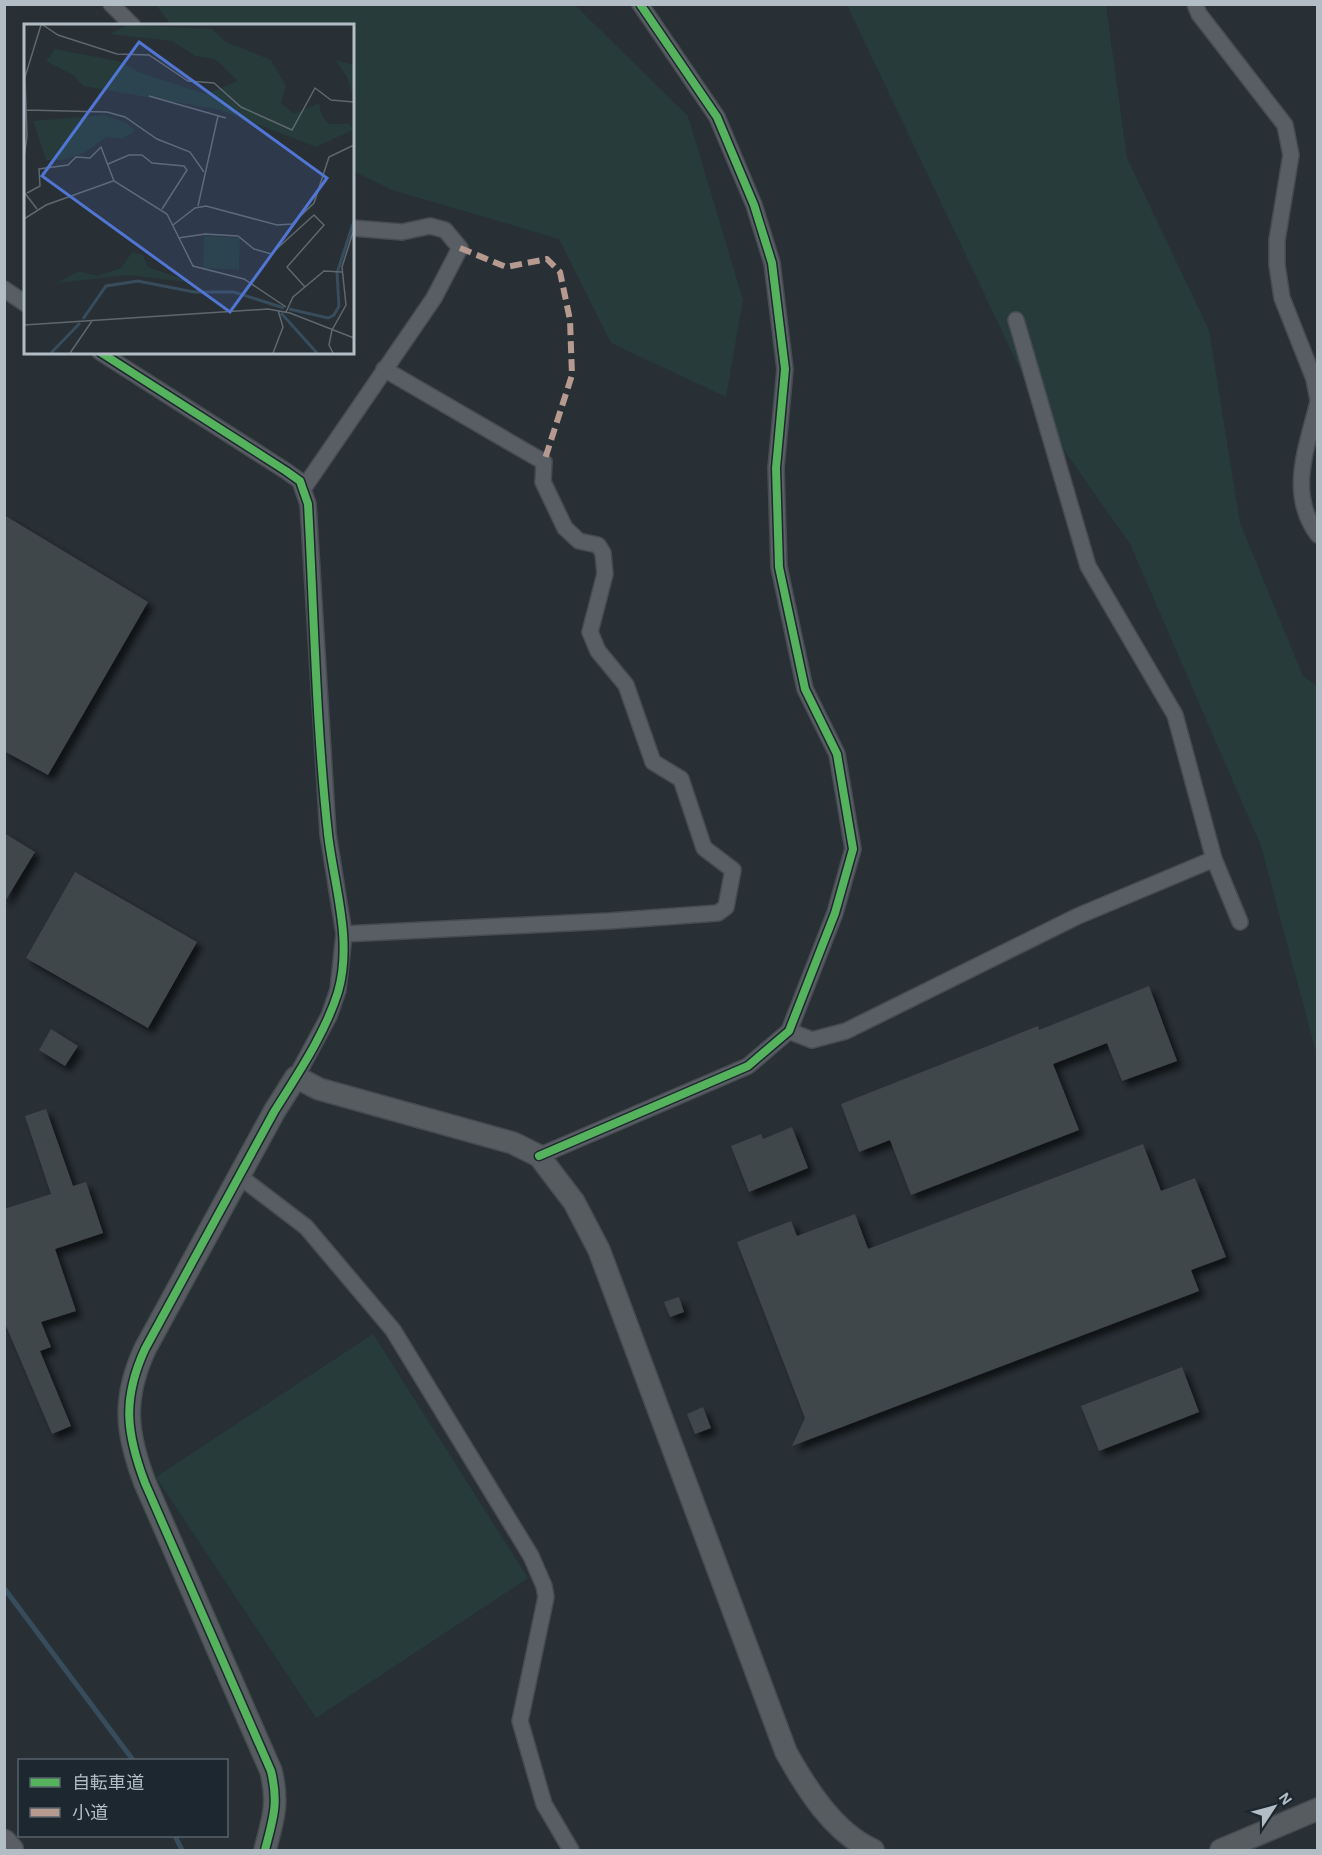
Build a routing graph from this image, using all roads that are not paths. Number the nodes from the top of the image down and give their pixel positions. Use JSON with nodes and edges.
{"nodes":[{"id":1,"x":111,"y":4,"type":"edge"},
{"id":2,"x":640,"y":4,"type":"edge"},
{"id":3,"x":1195,"y":4,"type":"edge"},
{"id":4,"x":131,"y":24,"type":"edge"},
{"id":5,"x":354,"y":228,"type":"edge"},
{"id":6,"x":4,"y":289,"type":"edge"},
{"id":7,"x":24,"y":303,"type":"edge"},
{"id":8,"x":1016,"y":320,"type":"dead end"},
{"id":9,"x":103,"y":354,"type":"edge"},
{"id":10,"x":384,"y":369,"type":"junction"},
{"id":11,"x":1317,"y":401,"type":"edge"},
{"id":12,"x":303,"y":489,"type":"junction"},
{"id":13,"x":1317,"y":535,"type":"edge"},
{"id":14,"x":1214,"y":859,"type":"junction"},
{"id":15,"x":1240,"y":922,"type":"dead end"},
{"id":16,"x":344,"y":934,"type":"junction"},
{"id":17,"x":789,"y":1031,"type":"junction"},
{"id":18,"x":296,"y":1077,"type":"junction"},
{"id":19,"x":539,"y":1156,"type":"junction"},
{"id":20,"x":239,"y":1176,"type":"junction"},
{"id":21,"x":1317,"y":1809,"type":"edge"},
{"id":22,"x":4,"y":1842,"type":"edge"},
{"id":23,"x":11,"y":1851,"type":"edge"},
{"id":24,"x":265,"y":1851,"type":"edge"},
{"id":25,"x":571,"y":1851,"type":"edge"},
{"id":26,"x":873,"y":1851,"type":"edge"},
{"id":27,"x":1221,"y":1851,"type":"edge"}],
"edges":[{"from":1,"to":4,"type":"street"},
{"from":2,"to":17,"type":"street"},
{"from":3,"to":11,"type":"street"},
{"from":5,"to":10,"type":"street"},
{"from":6,"to":7,"type":"street"},
{"from":8,"to":14,"type":"street"},
{"from":9,"to":12,"type":"street"},
{"from":10,"to":12,"type":"street"},
{"from":10,"to":16,"type":"street"},
{"from":11,"to":13,"type":"street"},
{"from":12,"to":16,"type":"street"},
{"from":14,"to":15,"type":"street"},
{"from":14,"to":17,"type":"street"},
{"from":16,"to":18,"type":"street"},
{"from":17,"to":19,"type":"street"},
{"from":18,"to":19,"type":"street"},
{"from":18,"to":20,"type":"street"},
{"from":19,"to":26,"type":"street"},
{"from":20,"to":24,"type":"street"},
{"from":20,"to":25,"type":"street"},
{"from":21,"to":27,"type":"street"},
{"from":22,"to":23,"type":"main road"}]}
